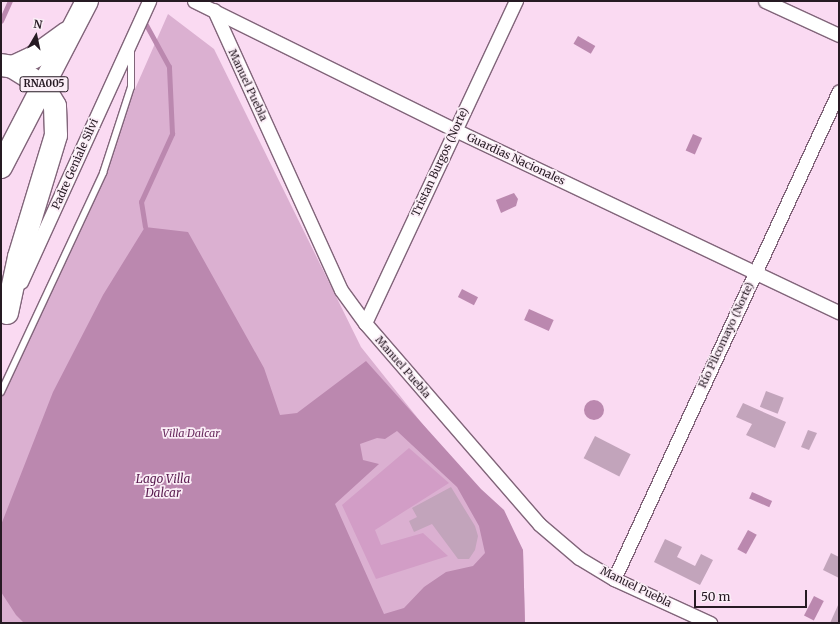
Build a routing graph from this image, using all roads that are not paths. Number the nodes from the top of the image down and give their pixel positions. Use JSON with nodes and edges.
{"nodes":[{"id":1,"x":87,"y":1,"type":"edge"},
{"id":2,"x":149,"y":1,"type":"edge"},
{"id":3,"x":194,"y":1,"type":"edge"},
{"id":4,"x":516,"y":1,"type":"edge"},
{"id":5,"x":765,"y":1,"type":"edge"},
{"id":6,"x":214,"y":10,"type":"junction"},
{"id":7,"x":72,"y":29,"type":"junction"},
{"id":8,"x":839,"y":35,"type":"edge"},
{"id":9,"x":131,"y":39,"type":"junction"},
{"id":10,"x":7,"y":66,"type":"edge"},
{"id":11,"x":43,"y":86,"type":"junction"},
{"id":12,"x":839,"y":91,"type":"edge"},
{"id":13,"x":455,"y":130,"type":"junction"},
{"id":14,"x":1,"y":167,"type":"edge"},
{"id":15,"x":755,"y":273,"type":"junction"},
{"id":16,"x":839,"y":312,"type":"edge"},
{"id":17,"x":4,"y":319,"type":"edge"},
{"id":18,"x":365,"y":323,"type":"junction"},
{"id":19,"x":1,"y":392,"type":"edge"},
{"id":20,"x":614,"y":579,"type":"junction"},
{"id":21,"x":710,"y":623,"type":"edge"}],
"edges":[{"from":1,"to":7,"type":"highway","number":"RNA005"},
{"from":2,"to":9,"type":"street","name":"Padre Geniale Silvi"},
{"from":3,"to":6,"type":"street","name":"Guardias Nacionales"},
{"from":4,"to":13,"type":"street","name":"Tristan Burgos (Norte)"},
{"from":5,"to":8,"type":"street"},
{"from":6,"to":13,"type":"street","name":"Guardias Nacionales"},
{"from":6,"to":18,"type":"street","name":"Manuel Puebla"},
{"from":7,"to":10,"type":"highway"},
{"from":7,"to":11,"type":"highway","number":"RNA005"},
{"from":9,"to":17,"type":"street","name":"Padre Geniale Silvi"},
{"from":9,"to":19,"type":"lane"},
{"from":10,"to":11,"type":"highway"},
{"from":11,"to":14,"type":"highway","number":"RNA005"},
{"from":11,"to":17,"type":"highway"},
{"from":12,"to":15,"type":"street","name":"Río Pilcomayo (Norte)"},
{"from":13,"to":15,"type":"street","name":"Guardias Nacionales"},
{"from":13,"to":18,"type":"street","name":"Tristan Burgos (Norte)"},
{"from":15,"to":16,"type":"street","name":"Guardias Nacionales"},
{"from":15,"to":20,"type":"street","name":"Río Pilcomayo (Norte)"},
{"from":18,"to":20,"type":"street","name":"Manuel Puebla"},
{"from":20,"to":21,"type":"street","name":"Manuel Puebla"}]}
